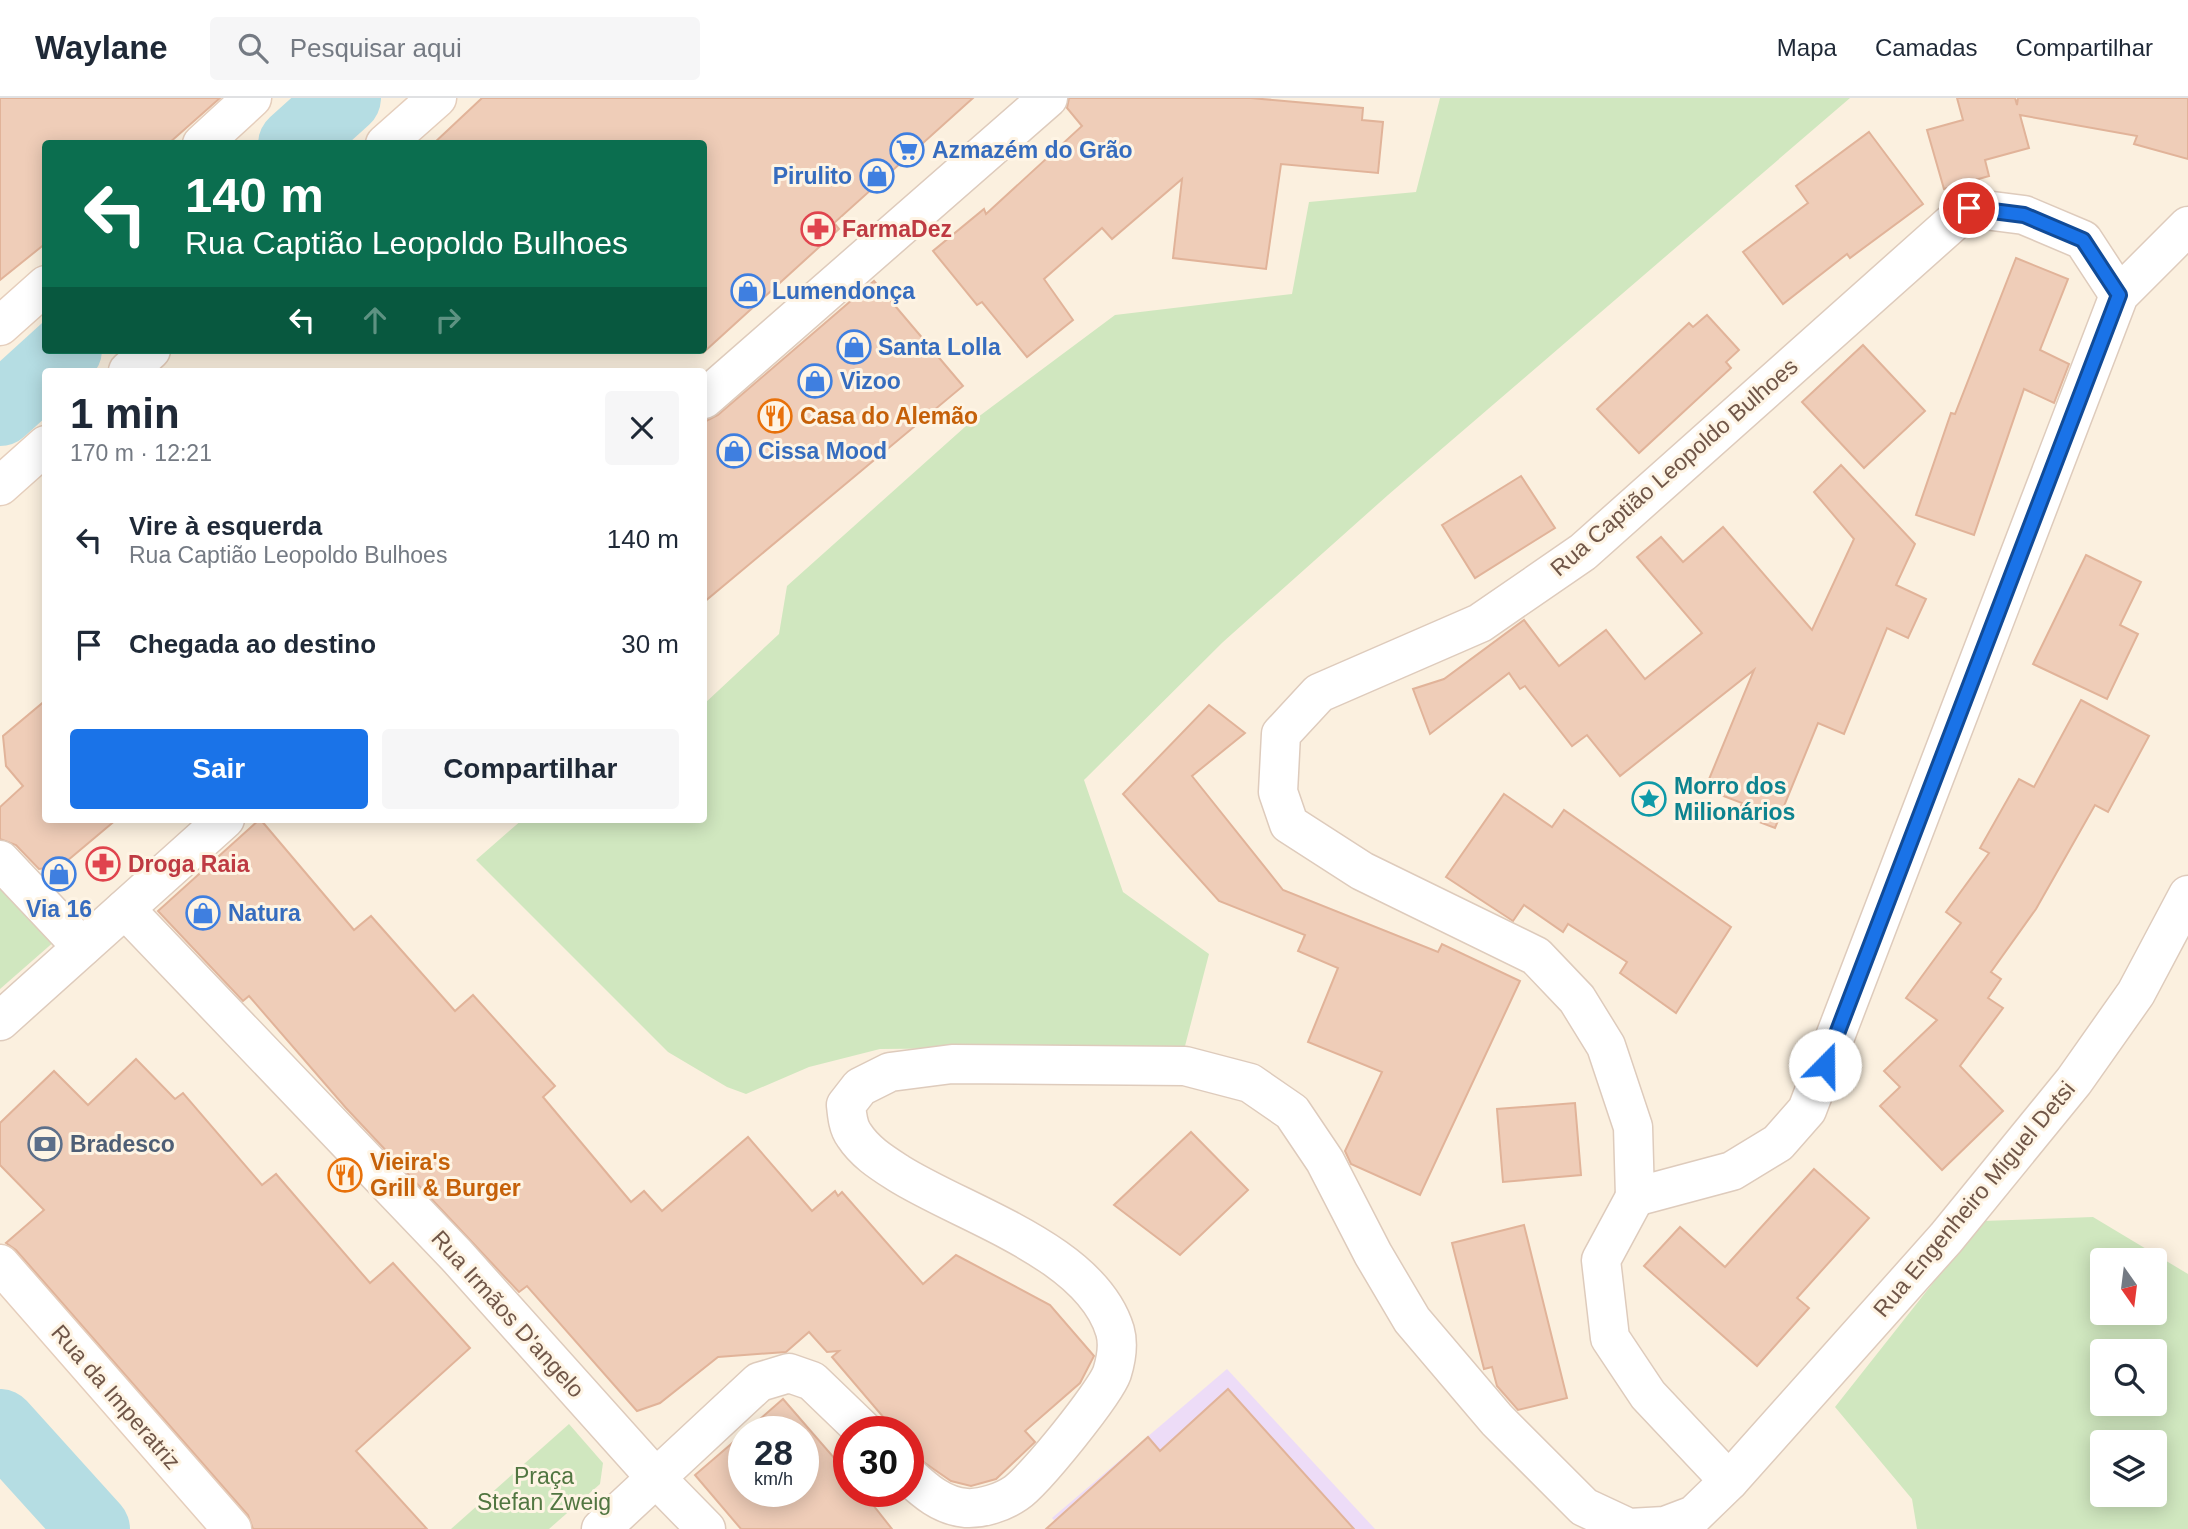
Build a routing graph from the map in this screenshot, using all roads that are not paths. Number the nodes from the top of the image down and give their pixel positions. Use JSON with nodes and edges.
{"nodes":[{"id":1,"x":252,"y":98,"type":"edge"},
{"id":2,"x":437,"y":98,"type":"edge"},
{"id":3,"x":1048,"y":98,"type":"edge"},
{"id":4,"x":206,"y":140,"type":"edge"},
{"id":5,"x":390,"y":140,"type":"edge"},
{"id":6,"x":2188,"y":226,"type":"edge"},
{"id":7,"x":42,"y":289,"type":"edge"},
{"id":8,"x":2119,"y":295,"type":"junction"},
{"id":9,"x":0,"y":326,"type":"edge"},
{"id":10,"x":147,"y":354,"type":"edge"},
{"id":11,"x":131,"y":368,"type":"edge"},
{"id":12,"x":707,"y":396,"type":"edge"},
{"id":13,"x":42,"y":449,"type":"edge"},
{"id":14,"x":0,"y":486,"type":"edge"},
{"id":15,"x":221,"y":823,"type":"edge"},
{"id":16,"x":0,"y":860,"type":"edge"},
{"id":17,"x":2188,"y":895,"type":"edge"},
{"id":18,"x":125,"y":909,"type":"junction"},
{"id":19,"x":82,"y":947,"type":"junction"},
{"id":20,"x":0,"y":1021,"type":"edge"},
{"id":21,"x":1635,"y":1197,"type":"junction"},
{"id":22,"x":0,"y":1265,"type":"edge"},
{"id":23,"x":848,"y":1416,"type":"edge"},
{"id":24,"x":656,"y":1478,"type":"junction"},
{"id":25,"x":1729,"y":1481,"type":"junction"},
{"id":26,"x":924,"y":1490,"type":"edge"},
{"id":27,"x":232,"y":1529,"type":"edge"},
{"id":28,"x":601,"y":1529,"type":"edge"},
{"id":29,"x":706,"y":1529,"type":"edge"}],
"edges":[{"from":1,"to":4,"type":"street"},
{"from":2,"to":5,"type":"street"},
{"from":3,"to":12,"type":"street"},
{"from":6,"to":8,"type":"street"},
{"from":7,"to":9,"type":"street"},
{"from":8,"to":21,"type":"street"},
{"from":8,"to":21,"type":"street","name":"Rua Captião Leopoldo Bulhoes"},
{"from":10,"to":11,"type":"street"},
{"from":13,"to":14,"type":"street"},
{"from":15,"to":18,"type":"street"},
{"from":16,"to":19,"type":"street"},
{"from":17,"to":25,"type":"street","name":"Rua Engenheiro Miguel Detsi"},
{"from":18,"to":19,"type":"street"},
{"from":18,"to":24,"type":"street","name":"Rua Irmãos D'angelo"},
{"from":19,"to":20,"type":"street"},
{"from":21,"to":25,"type":"street"},
{"from":22,"to":27,"type":"street","name":"Rua da Imperatriz"},
{"from":23,"to":24,"type":"street"},
{"from":24,"to":28,"type":"street"},
{"from":24,"to":29,"type":"street","name":"Rua Irmãos D'angelo"},
{"from":25,"to":26,"type":"street","name":"Rua Engenheiro Miguel Detsi"}]}
